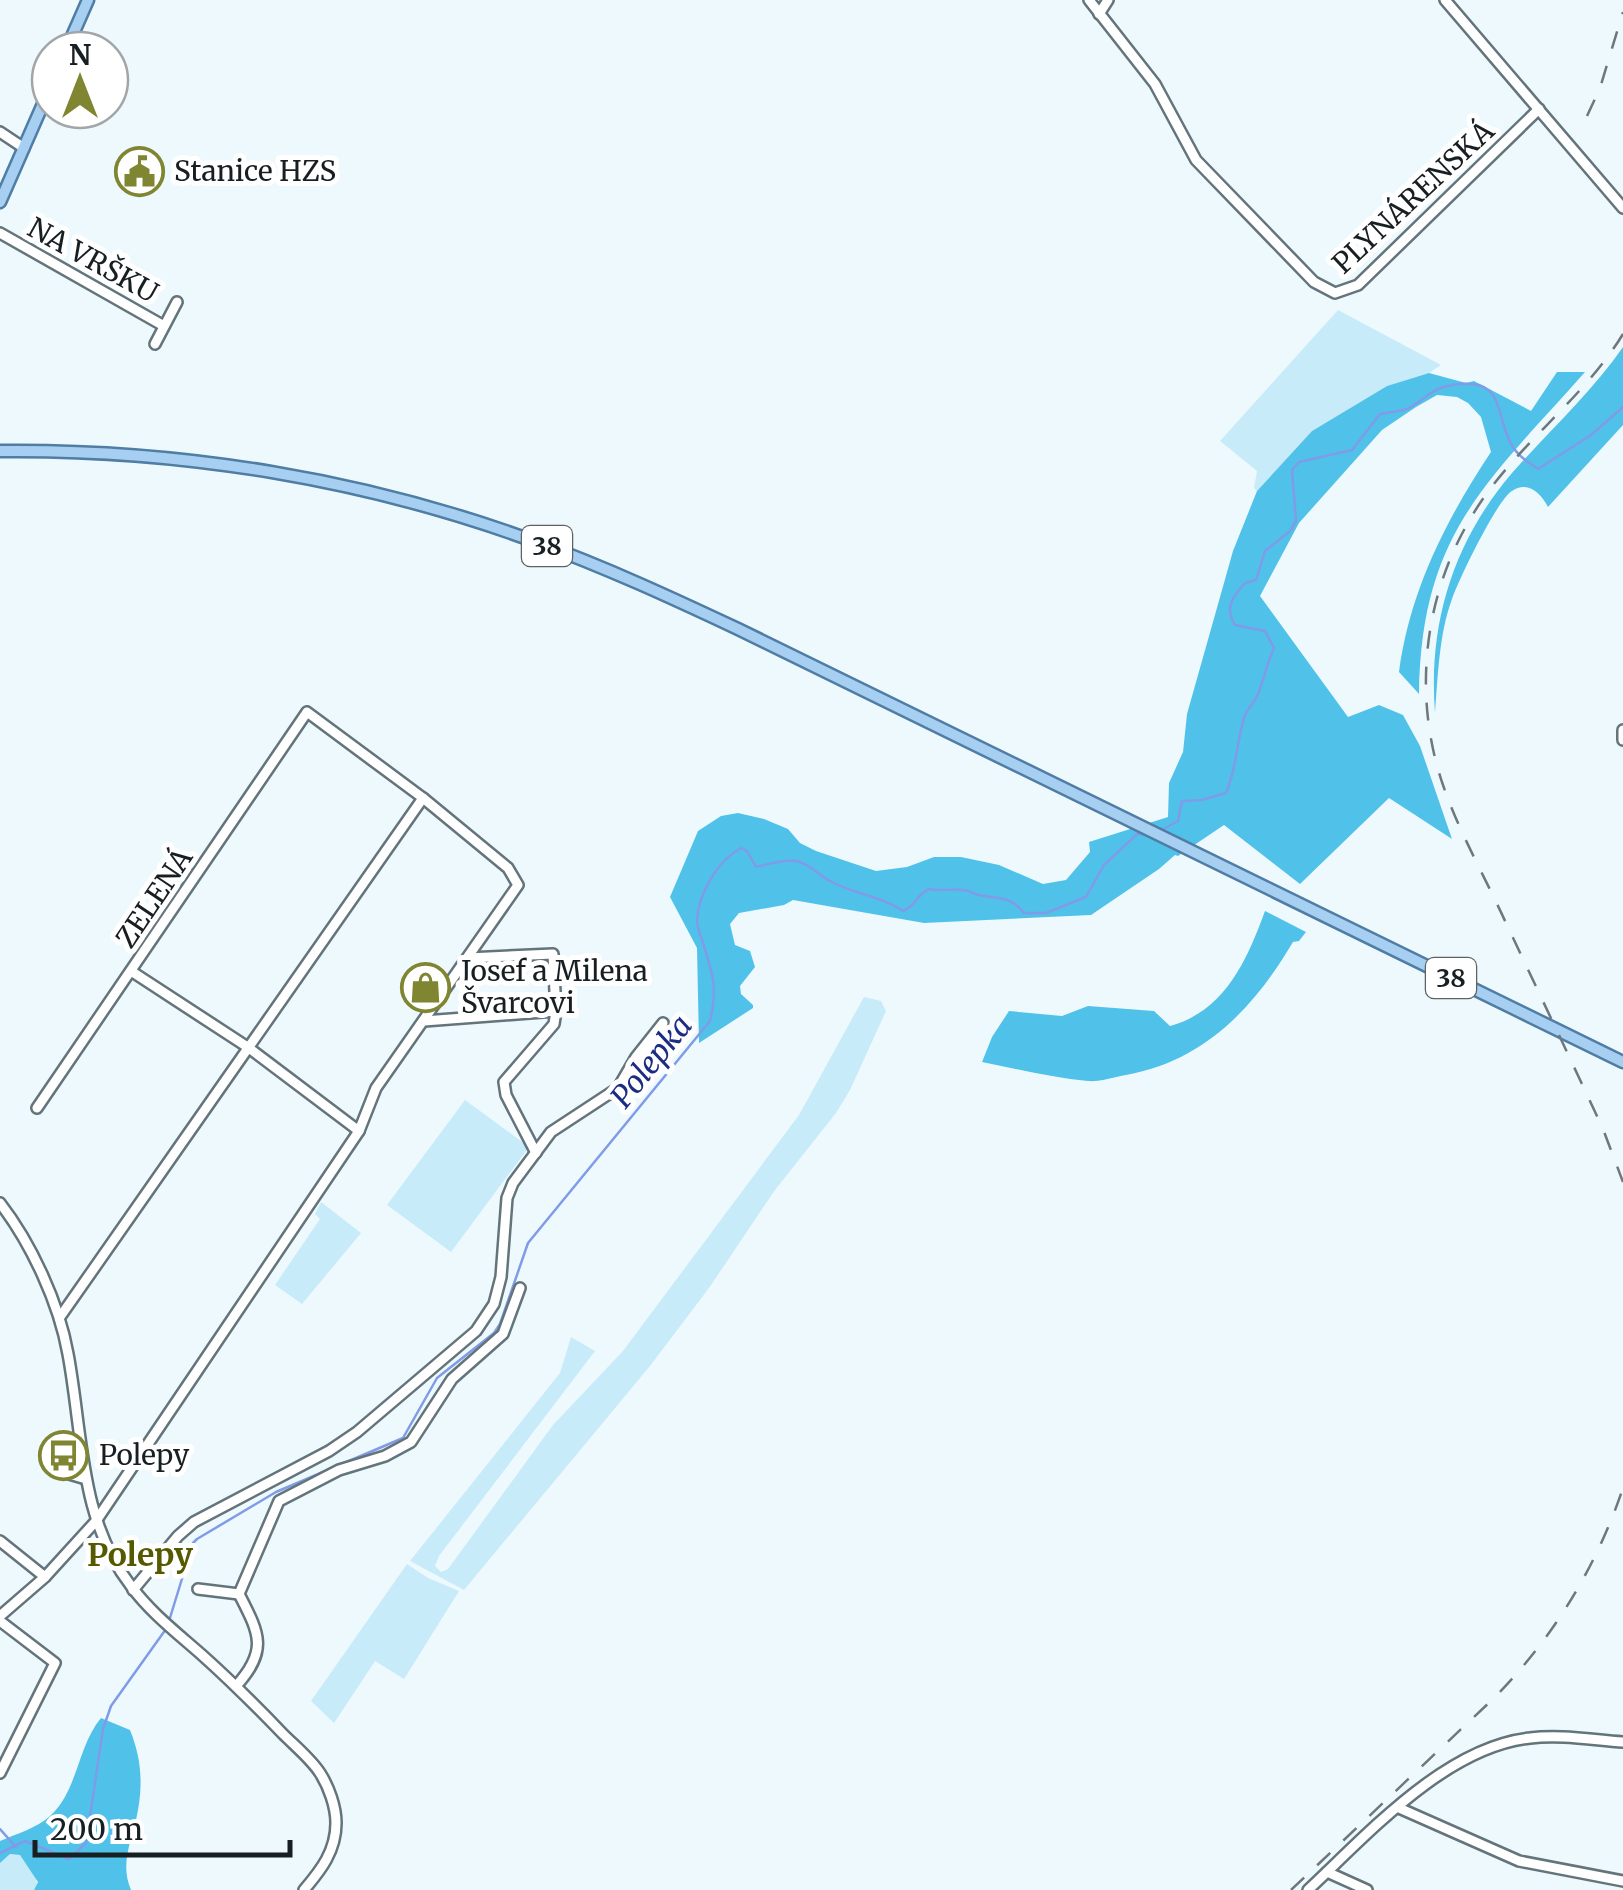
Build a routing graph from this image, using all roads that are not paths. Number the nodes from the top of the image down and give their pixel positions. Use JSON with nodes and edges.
{"nodes":[{"id":1,"x":88,"y":0,"type":"edge"},
{"id":2,"x":1089,"y":0,"type":"edge"},
{"id":3,"x":1108,"y":0,"type":"edge"},
{"id":4,"x":1445,"y":0,"type":"edge"},
{"id":5,"x":1099,"y":14,"type":"junction"},
{"id":6,"x":75,"y":30,"type":"edge"},
{"id":7,"x":1539,"y":110,"type":"junction"},
{"id":8,"x":32,"y":130,"type":"edge"},
{"id":9,"x":0,"y":132,"type":"edge"},
{"id":10,"x":24,"y":148,"type":"junction"},
{"id":11,"x":0,"y":202,"type":"edge"},
{"id":12,"x":1623,"y":208,"type":"edge"},
{"id":13,"x":0,"y":233,"type":"edge"},
{"id":14,"x":177,"y":302,"type":"dead end"},
{"id":15,"x":164,"y":326,"type":"junction"},
{"id":16,"x":154,"y":344,"type":"dead end"},
{"id":17,"x":0,"y":451,"type":"edge"},
{"id":18,"x":1623,"y":730,"type":"edge"},
{"id":19,"x":1623,"y":740,"type":"edge"},
{"id":20,"x":422,"y":798,"type":"junction"},
{"id":21,"x":468,"y":958,"type":"junction"},
{"id":22,"x":131,"y":971,"type":"junction"},
{"id":23,"x":556,"y":1011,"type":"junction"},
{"id":24,"x":424,"y":1021,"type":"junction"},
{"id":25,"x":663,"y":1024,"type":"dead end"},
{"id":26,"x":249,"y":1048,"type":"junction"},
{"id":27,"x":1623,"y":1062,"type":"edge"},
{"id":28,"x":36,"y":1108,"type":"dead end"},
{"id":29,"x":359,"y":1130,"type":"junction"},
{"id":30,"x":536,"y":1153,"type":"junction"},
{"id":31,"x":0,"y":1202,"type":"edge"},
{"id":32,"x":520,"y":1288,"type":"dead end"},
{"id":33,"x":60,"y":1317,"type":"junction"},
{"id":34,"x":451,"y":1365,"type":"junction"},
{"id":35,"x":81,"y":1449,"type":"junction"},
{"id":36,"x":86,"y":1478,"type":"junction"},
{"id":37,"x":96,"y":1522,"type":"junction"},
{"id":38,"x":0,"y":1541,"type":"edge"},
{"id":39,"x":45,"y":1577,"type":"junction"},
{"id":40,"x":198,"y":1589,"type":"dead end"},
{"id":41,"x":134,"y":1590,"type":"junction"},
{"id":42,"x":239,"y":1594,"type":"junction"},
{"id":43,"x":0,"y":1619,"type":"edge"},
{"id":44,"x":236,"y":1686,"type":"junction"},
{"id":45,"x":1623,"y":1742,"type":"edge"},
{"id":46,"x":0,"y":1773,"type":"edge"},
{"id":47,"x":1399,"y":1808,"type":"junction"},
{"id":48,"x":1327,"y":1872,"type":"junction"},
{"id":49,"x":1623,"y":1881,"type":"edge"},
{"id":50,"x":304,"y":1890,"type":"edge"},
{"id":51,"x":1308,"y":1890,"type":"edge"},
{"id":52,"x":1366,"y":1890,"type":"edge"}],
"edges":[{"from":1,"to":6,"type":"main road"},
{"from":2,"to":5,"type":"street","name":"PLYNÁRENSKÁ"},
{"from":3,"to":5,"type":"street"},
{"from":4,"to":7,"type":"street"},
{"from":5,"to":7,"type":"street","name":"PLYNÁRENSKÁ"},
{"from":7,"to":12,"type":"street"},
{"from":8,"to":10,"type":"main road"},
{"from":9,"to":10,"type":"street"},
{"from":10,"to":11,"type":"main road"},
{"from":13,"to":15,"type":"street","name":"NA VRŠKU"},
{"from":14,"to":15,"type":"street"},
{"from":15,"to":16,"type":"street"},
{"from":17,"to":27,"type":"main road","number":"38"},
{"from":18,"to":19,"type":"street"},
{"from":20,"to":21,"type":"street"},
{"from":20,"to":22,"type":"street","name":"ZELENÁ"},
{"from":20,"to":26,"type":"street"},
{"from":21,"to":23,"type":"street"},
{"from":21,"to":24,"type":"street"},
{"from":22,"to":26,"type":"street"},
{"from":22,"to":28,"type":"street","name":"ZELENÁ"},
{"from":23,"to":24,"type":"street"},
{"from":23,"to":30,"type":"street"},
{"from":24,"to":29,"type":"street"},
{"from":25,"to":30,"type":"street"},
{"from":26,"to":29,"type":"street"},
{"from":26,"to":33,"type":"street"},
{"from":29,"to":37,"type":"street"},
{"from":30,"to":34,"type":"street"},
{"from":31,"to":33,"type":"street"},
{"from":32,"to":34,"type":"street"},
{"from":33,"to":35,"type":"street"},
{"from":34,"to":41,"type":"street"},
{"from":34,"to":42,"type":"street"},
{"from":35,"to":36,"type":"street"},
{"from":35,"to":36,"type":"street"},
{"from":36,"to":37,"type":"street"},
{"from":37,"to":39,"type":"street"},
{"from":37,"to":41,"type":"street"},
{"from":38,"to":39,"type":"street"},
{"from":39,"to":43,"type":"street"},
{"from":40,"to":42,"type":"street"},
{"from":41,"to":44,"type":"street"},
{"from":42,"to":44,"type":"street"},
{"from":43,"to":46,"type":"street"},
{"from":44,"to":50,"type":"street"},
{"from":45,"to":47,"type":"street"},
{"from":47,"to":48,"type":"street"},
{"from":47,"to":49,"type":"street"},
{"from":48,"to":51,"type":"street"},
{"from":48,"to":52,"type":"street"}]}
